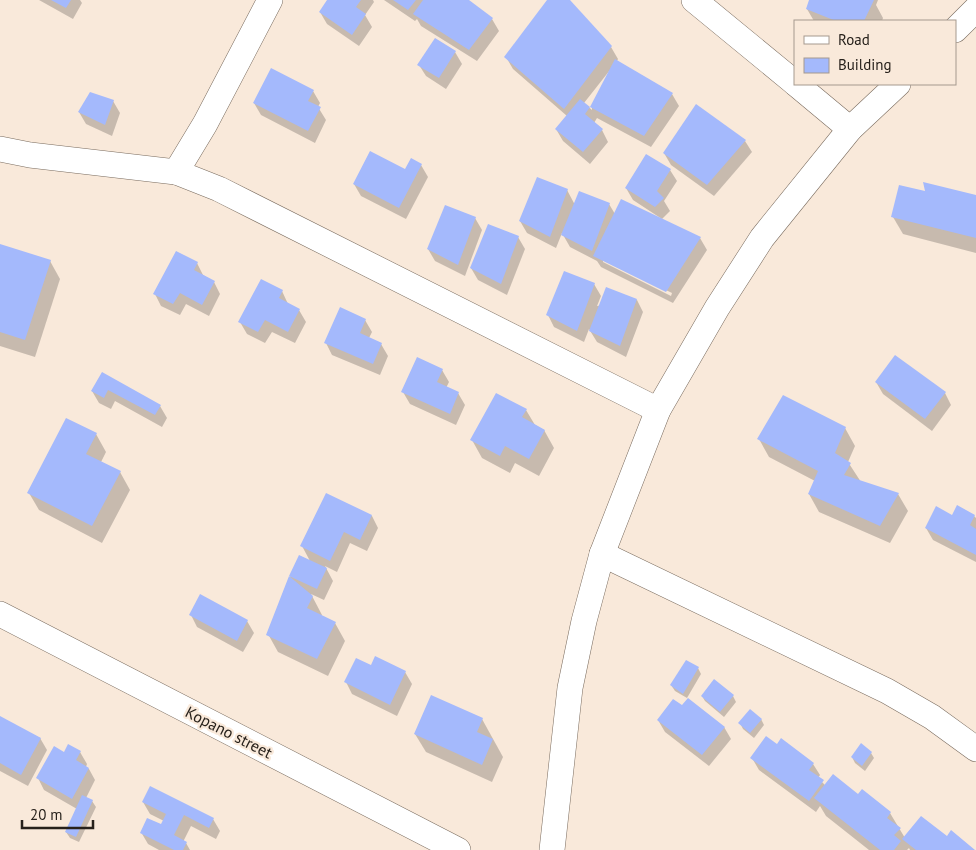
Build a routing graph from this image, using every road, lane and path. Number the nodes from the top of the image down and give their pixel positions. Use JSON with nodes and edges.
{"nodes":[{"id":1,"x":270,"y":0,"type":"edge"},
{"id":2,"x":694,"y":0,"type":"edge"},
{"id":3,"x":976,"y":9,"type":"edge"},
{"id":4,"x":956,"y":29,"type":"edge"},
{"id":5,"x":794,"y":82,"type":"edge"},
{"id":6,"x":797,"y":85,"type":"edge"},
{"id":7,"x":897,"y":85,"type":"edge"},
{"id":8,"x":850,"y":129,"type":"junction"},
{"id":9,"x":0,"y":149,"type":"edge"},
{"id":10,"x":176,"y":172,"type":"junction"},
{"id":11,"x":658,"y":410,"type":"junction"},
{"id":12,"x":602,"y":554,"type":"junction"},
{"id":13,"x":0,"y":614,"type":"edge"},
{"id":14,"x":976,"y":749,"type":"edge"},
{"id":15,"x":458,"y":850,"type":"edge"},
{"id":16,"x":552,"y":850,"type":"edge"}],
"edges":[{"from":1,"to":10,"type":"street"},
{"from":2,"to":5,"type":"street"},
{"from":3,"to":4,"type":"street"},
{"from":6,"to":8,"type":"street"},
{"from":7,"to":8,"type":"street"},
{"from":8,"to":11,"type":"street"},
{"from":9,"to":10,"type":"street"},
{"from":10,"to":11,"type":"street"},
{"from":11,"to":12,"type":"street"},
{"from":12,"to":14,"type":"street"},
{"from":12,"to":16,"type":"street"},
{"from":13,"to":15,"type":"street","name":"Kopano street"}]}
